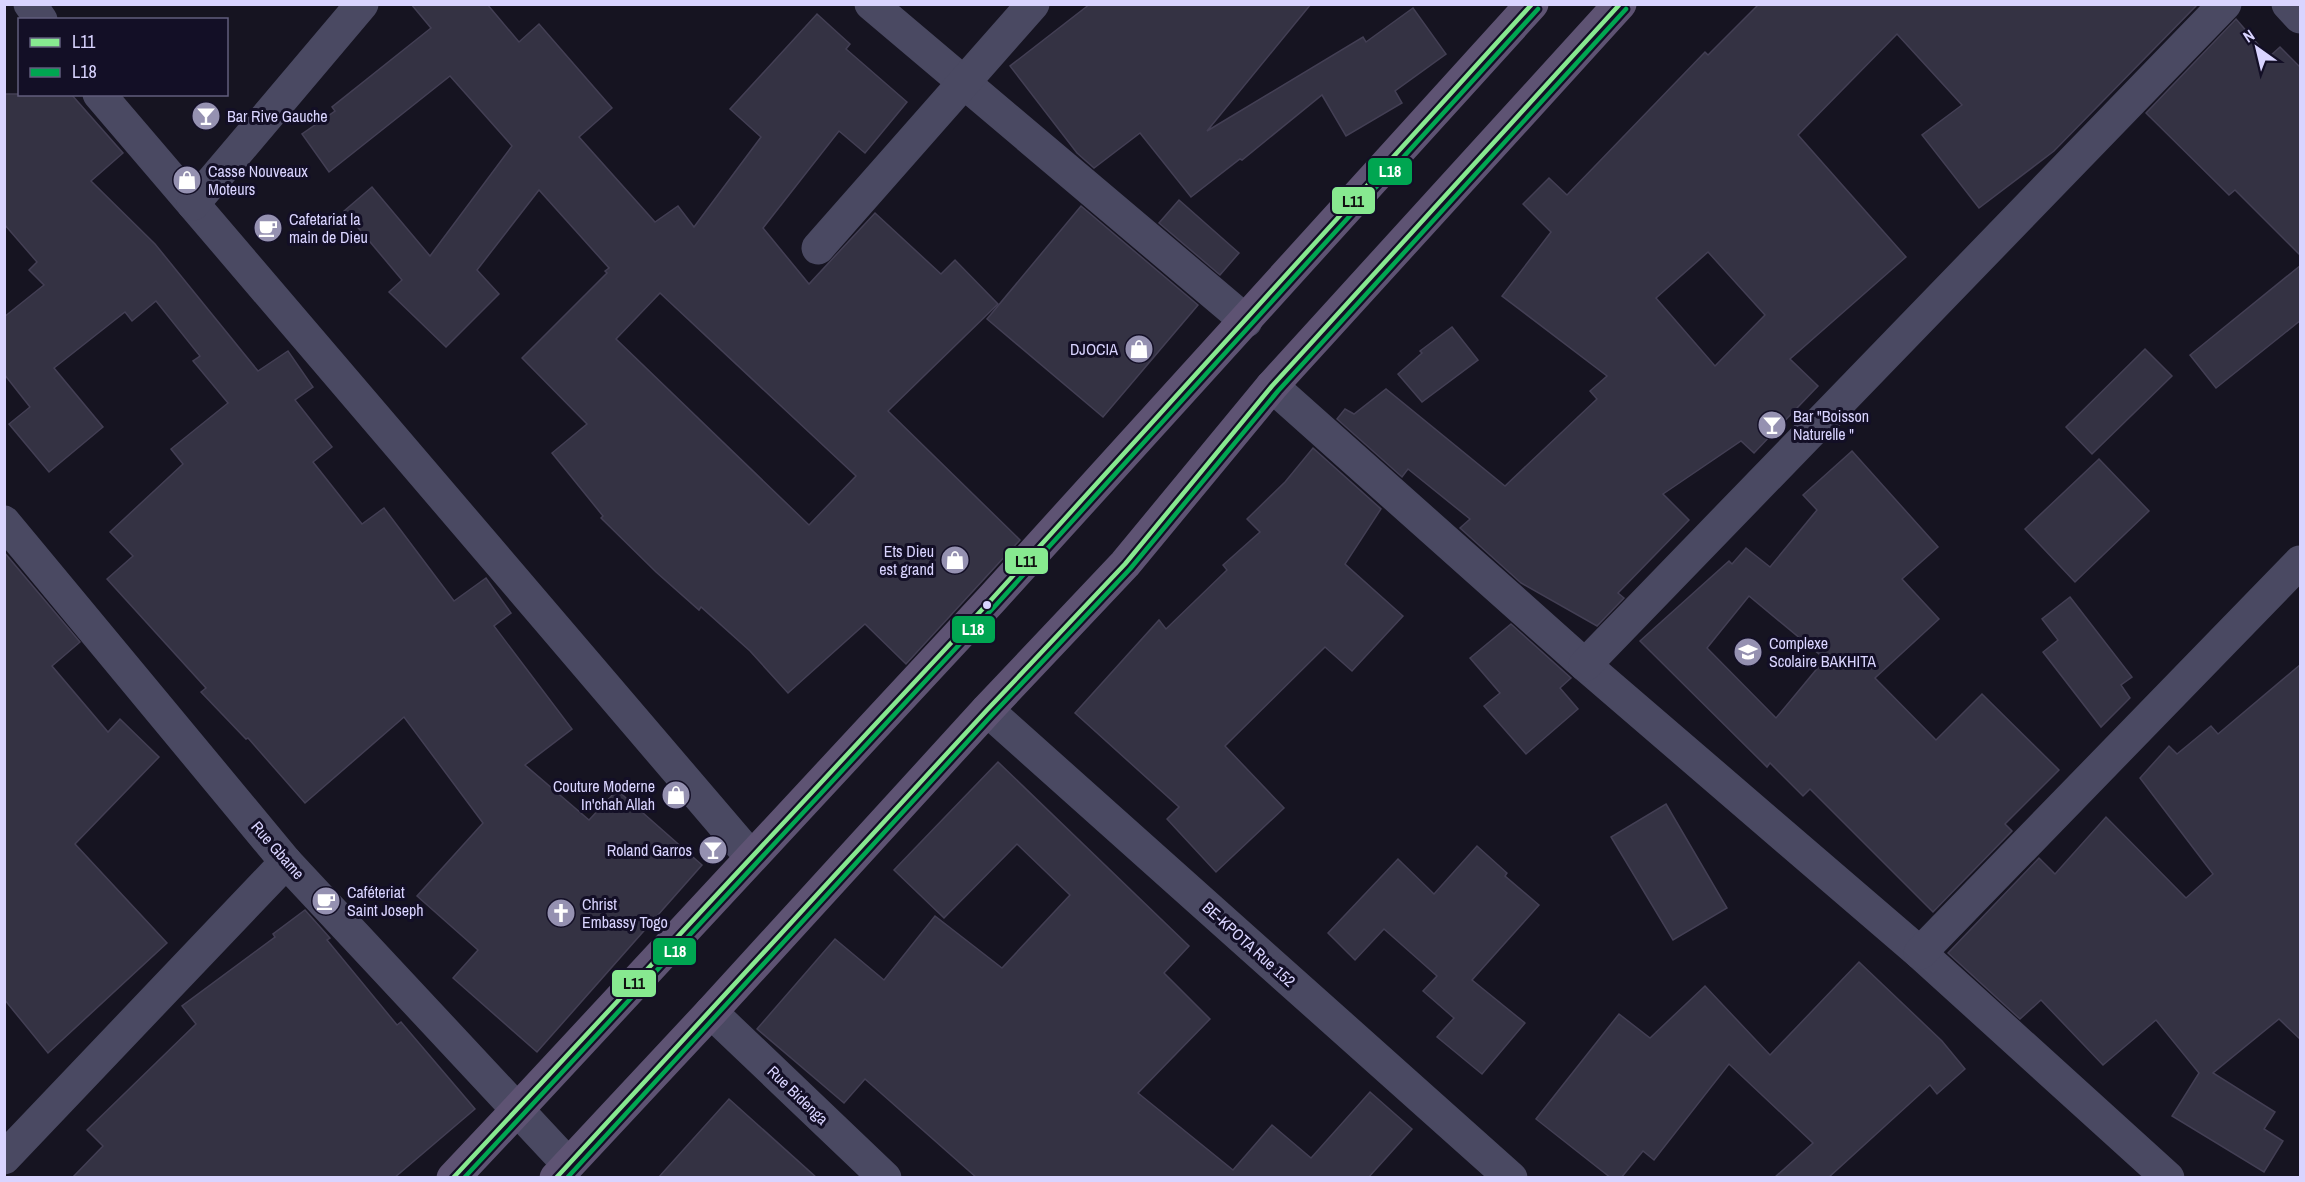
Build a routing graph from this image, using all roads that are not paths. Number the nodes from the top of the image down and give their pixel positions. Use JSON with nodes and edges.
{"nodes":[{"id":1,"x":30,"y":4,"type":"edge"},
{"id":2,"x":362,"y":4,"type":"edge"},
{"id":3,"x":871,"y":4,"type":"edge"},
{"id":4,"x":1033,"y":4,"type":"edge"},
{"id":5,"x":1532,"y":4,"type":"edge"},
{"id":6,"x":1620,"y":4,"type":"edge"},
{"id":7,"x":2225,"y":4,"type":"edge"},
{"id":8,"x":2288,"y":4,"type":"edge"},
{"id":9,"x":2301,"y":17,"type":"edge"},
{"id":10,"x":40,"y":18,"type":"edge"},
{"id":11,"x":963,"y":82,"type":"junction"},
{"id":12,"x":101,"y":96,"type":"edge"},
{"id":13,"x":193,"y":204,"type":"junction"},
{"id":14,"x":818,"y":248,"type":"dead end"},
{"id":15,"x":1246,"y":321,"type":"junction"},
{"id":16,"x":1272,"y":386,"type":"junction"},
{"id":17,"x":4,"y":522,"type":"edge"},
{"id":18,"x":2301,"y":562,"type":"edge"},
{"id":19,"x":1585,"y":665,"type":"junction"},
{"id":20,"x":987,"y":710,"type":"junction"},
{"id":21,"x":751,"y":857,"type":"junction"},
{"id":22,"x":286,"y":861,"type":"junction"},
{"id":23,"x":1920,"y":953,"type":"junction"},
{"id":24,"x":711,"y":1012,"type":"junction"},
{"id":25,"x":518,"y":1109,"type":"junction"},
{"id":26,"x":4,"y":1158,"type":"edge"},
{"id":27,"x":562,"y":1171,"type":"edge"},
{"id":28,"x":453,"y":1178,"type":"edge"},
{"id":29,"x":885,"y":1178,"type":"edge"},
{"id":30,"x":1511,"y":1178,"type":"edge"},
{"id":31,"x":2168,"y":1178,"type":"edge"}],
"edges":[{"from":1,"to":10,"type":"street"},
{"from":2,"to":13,"type":"street"},
{"from":3,"to":11,"type":"street"},
{"from":4,"to":11,"type":"street"},
{"from":5,"to":15,"type":"main road"},
{"from":6,"to":16,"type":"main road"},
{"from":7,"to":19,"type":"street"},
{"from":8,"to":9,"type":"street"},
{"from":11,"to":14,"type":"street"},
{"from":11,"to":15,"type":"street"},
{"from":12,"to":13,"type":"street"},
{"from":13,"to":21,"type":"street"},
{"from":15,"to":21,"type":"main road"},
{"from":16,"to":19,"type":"street"},
{"from":16,"to":20,"type":"main road"},
{"from":17,"to":22,"type":"street","name":"Rue Gbame"},
{"from":18,"to":23,"type":"street"},
{"from":19,"to":23,"type":"street"},
{"from":20,"to":24,"type":"main road"},
{"from":20,"to":30,"type":"street","name":"BE-KPOTA Rue 152"},
{"from":21,"to":25,"type":"main road"},
{"from":22,"to":25,"type":"street","name":"Rue Gbame"},
{"from":22,"to":26,"type":"street"},
{"from":23,"to":31,"type":"street"},
{"from":24,"to":27,"type":"main road"},
{"from":24,"to":29,"type":"street","name":"Rue Bidenga"},
{"from":25,"to":27,"type":"street","name":"Rue Gbame"},
{"from":25,"to":28,"type":"main road"}]}
